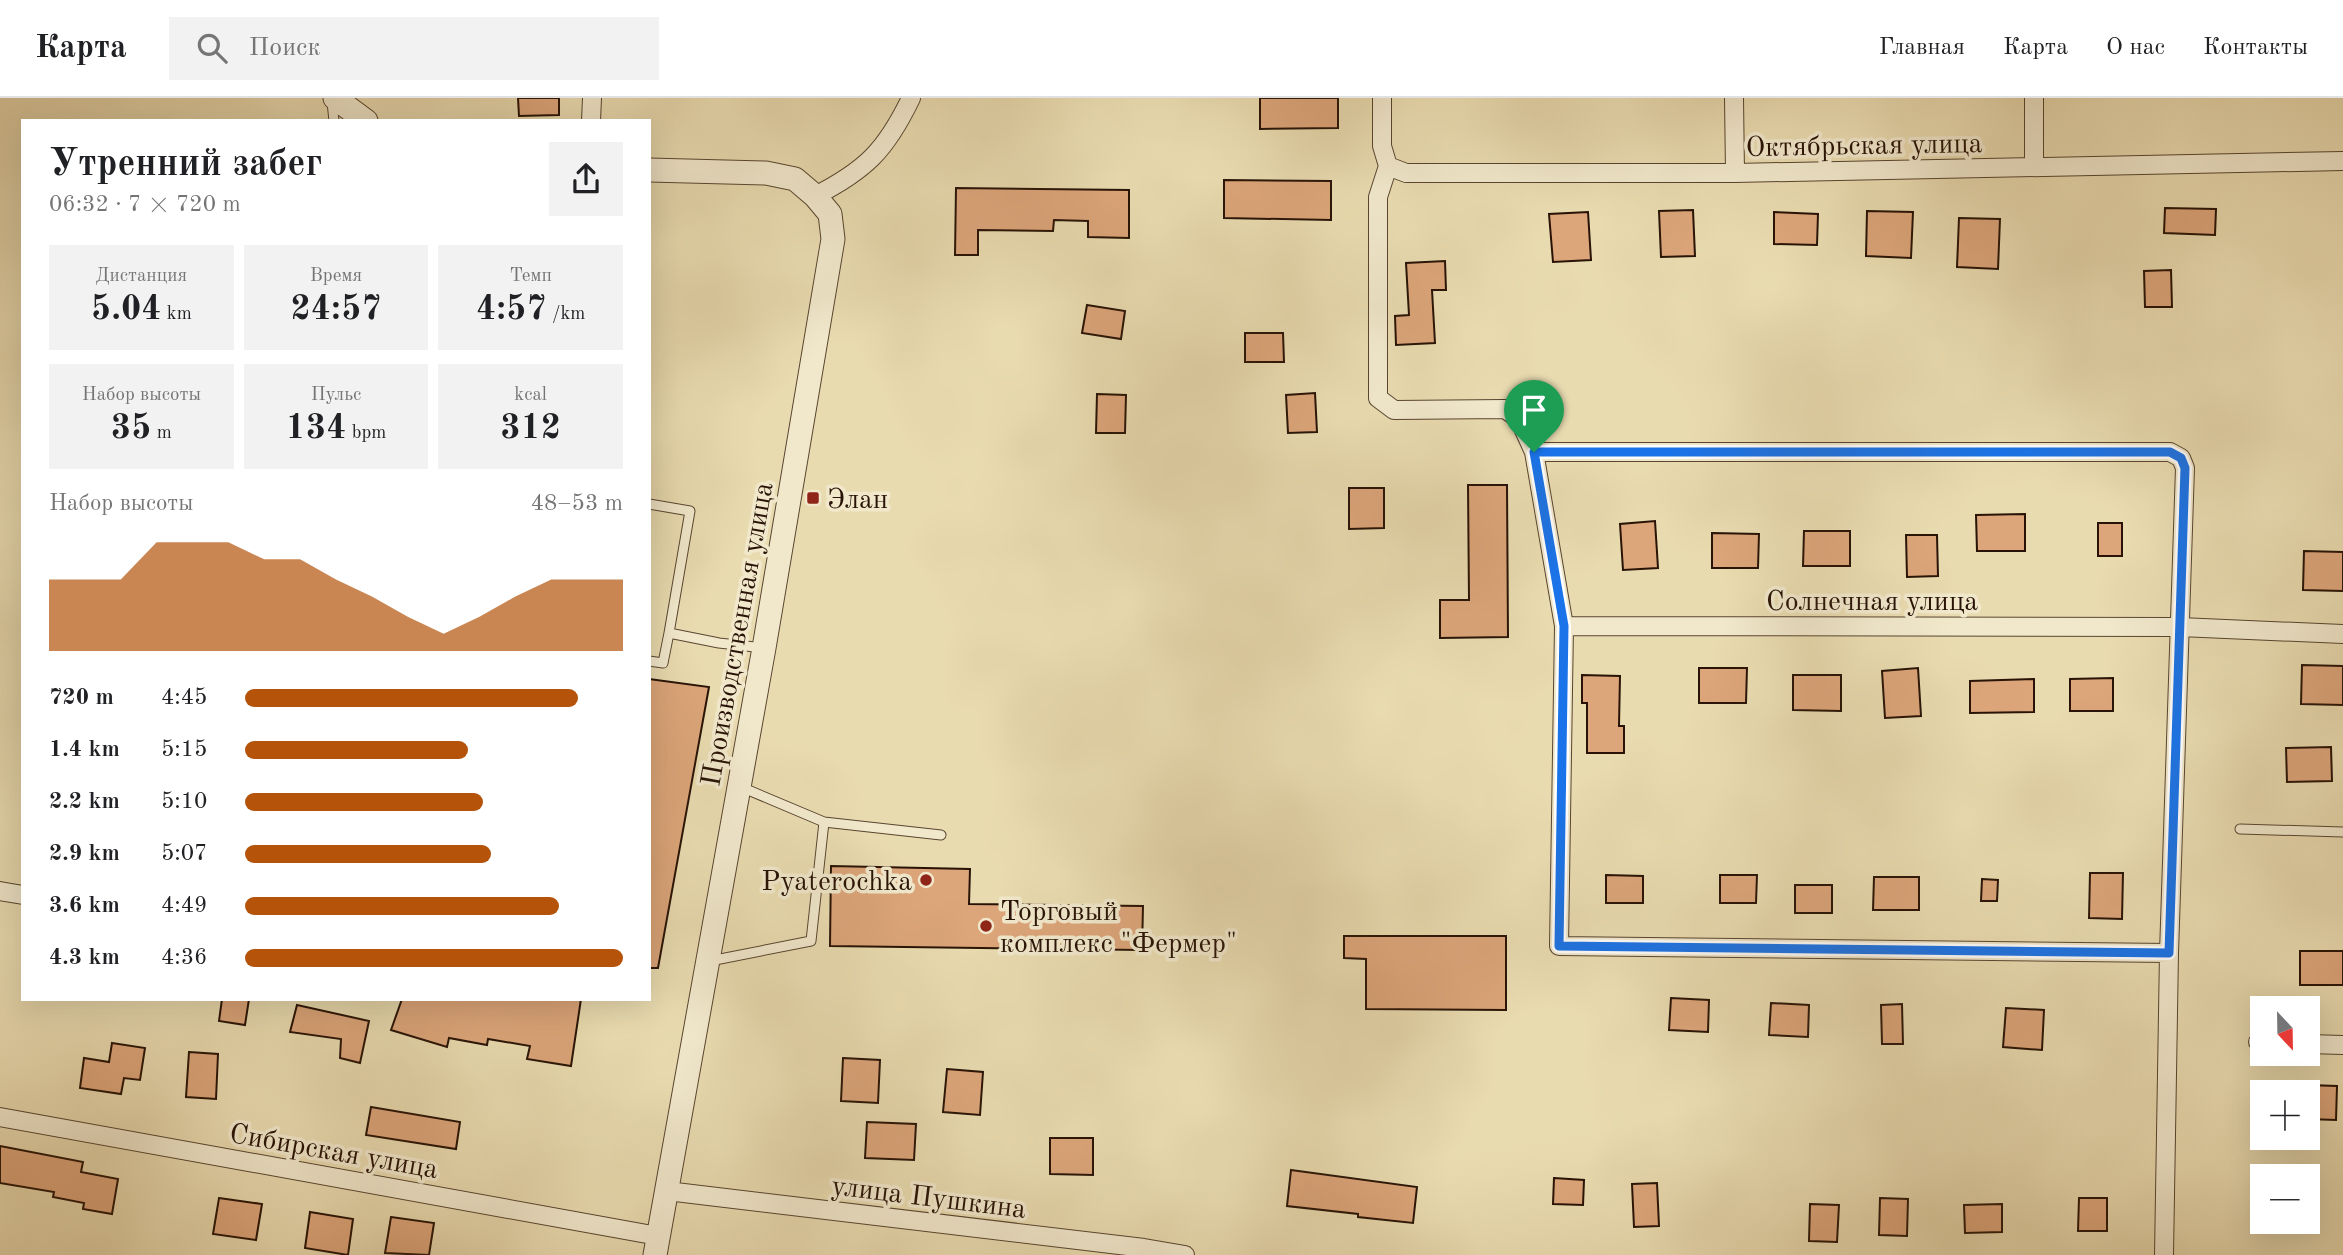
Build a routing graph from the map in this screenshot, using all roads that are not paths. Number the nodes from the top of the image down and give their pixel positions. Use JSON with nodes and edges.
{"nodes":[{"id":1,"x":334,"y":98,"type":"edge"},
{"id":2,"x":592,"y":98,"type":"edge"},
{"id":3,"x":911,"y":98,"type":"edge"},
{"id":4,"x":1382,"y":98,"type":"edge"},
{"id":5,"x":1734,"y":98,"type":"edge"},
{"id":6,"x":2034,"y":98,"type":"edge"},
{"id":7,"x":334,"y":119,"type":"edge"},
{"id":8,"x":363,"y":119,"type":"edge"},
{"id":9,"x":591,"y":119,"type":"edge"},
{"id":10,"x":2343,"y":161,"type":"edge"},
{"id":11,"x":1388,"y":166,"type":"junction"},
{"id":12,"x":2034,"y":166,"type":"junction"},
{"id":13,"x":651,"y":170,"type":"edge"},
{"id":14,"x":1735,"y":173,"type":"junction"},
{"id":15,"x":815,"y":195,"type":"junction"},
{"id":16,"x":1534,"y":452,"type":"junction"},
{"id":17,"x":651,"y":504,"type":"edge"},
{"id":18,"x":1564,"y":626,"type":"junction"},
{"id":19,"x":2180,"y":627,"type":"junction"},
{"id":20,"x":669,"y":633,"type":"junction"},
{"id":21,"x":2343,"y":634,"type":"edge"},
{"id":22,"x":764,"y":648,"type":"junction"},
{"id":23,"x":651,"y":661,"type":"edge"},
{"id":24,"x":740,"y":786,"type":"junction"},
{"id":25,"x":824,"y":822,"type":"junction"},
{"id":26,"x":2240,"y":829,"type":"dead end"},
{"id":27,"x":2343,"y":832,"type":"edge"},
{"id":28,"x":941,"y":835,"type":"dead end"},
{"id":29,"x":0,"y":891,"type":"edge"},
{"id":30,"x":21,"y":895,"type":"edge"},
{"id":31,"x":2169,"y":953,"type":"junction"},
{"id":32,"x":708,"y":961,"type":"junction"},
{"id":33,"x":2320,"y":1044,"type":"edge"},
{"id":34,"x":2343,"y":1045,"type":"edge"},
{"id":35,"x":0,"y":1117,"type":"edge"},
{"id":36,"x":667,"y":1191,"type":"junction"},
{"id":37,"x":656,"y":1246,"type":"edge"},
{"id":38,"x":1185,"y":1255,"type":"edge"},
{"id":39,"x":2164,"y":1255,"type":"edge"}],
"edges":[{"from":1,"to":7,"type":"lane"},
{"from":1,"to":8,"type":"street"},
{"from":2,"to":9,"type":"street"},
{"from":3,"to":15,"type":"street"},
{"from":4,"to":11,"type":"street"},
{"from":5,"to":14,"type":"street"},
{"from":6,"to":12,"type":"street"},
{"from":10,"to":12,"type":"street","name":"Октябрьская улица"},
{"from":11,"to":14,"type":"street","name":"Октябрьская улица"},
{"from":11,"to":16,"type":"street"},
{"from":12,"to":14,"type":"street","name":"Октябрьская улица"},
{"from":13,"to":15,"type":"street","name":"Производственная улица"},
{"from":15,"to":22,"type":"street","name":"Производственная улица"},
{"from":16,"to":18,"type":"street"},
{"from":16,"to":19,"type":"street"},
{"from":17,"to":20,"type":"lane"},
{"from":18,"to":19,"type":"street","name":"Солнечная улица"},
{"from":18,"to":31,"type":"street"},
{"from":19,"to":21,"type":"street","name":"Солнечная улица"},
{"from":19,"to":31,"type":"street"},
{"from":20,"to":22,"type":"lane"},
{"from":20,"to":23,"type":"lane"},
{"from":22,"to":24,"type":"street","name":"Производственная улица"},
{"from":24,"to":25,"type":"lane"},
{"from":24,"to":32,"type":"street","name":"Производственная улица"},
{"from":25,"to":28,"type":"lane"},
{"from":25,"to":32,"type":"lane"},
{"from":26,"to":27,"type":"lane"},
{"from":29,"to":30,"type":"street"},
{"from":31,"to":39,"type":"street"},
{"from":32,"to":36,"type":"street","name":"Производственная улица"},
{"from":33,"to":34,"type":"street"},
{"from":35,"to":37,"type":"street","name":"Сибирская улица"},
{"from":36,"to":37,"type":"street","name":"Производственная улица"},
{"from":36,"to":38,"type":"street","name":"улица Пушкина"}]}
